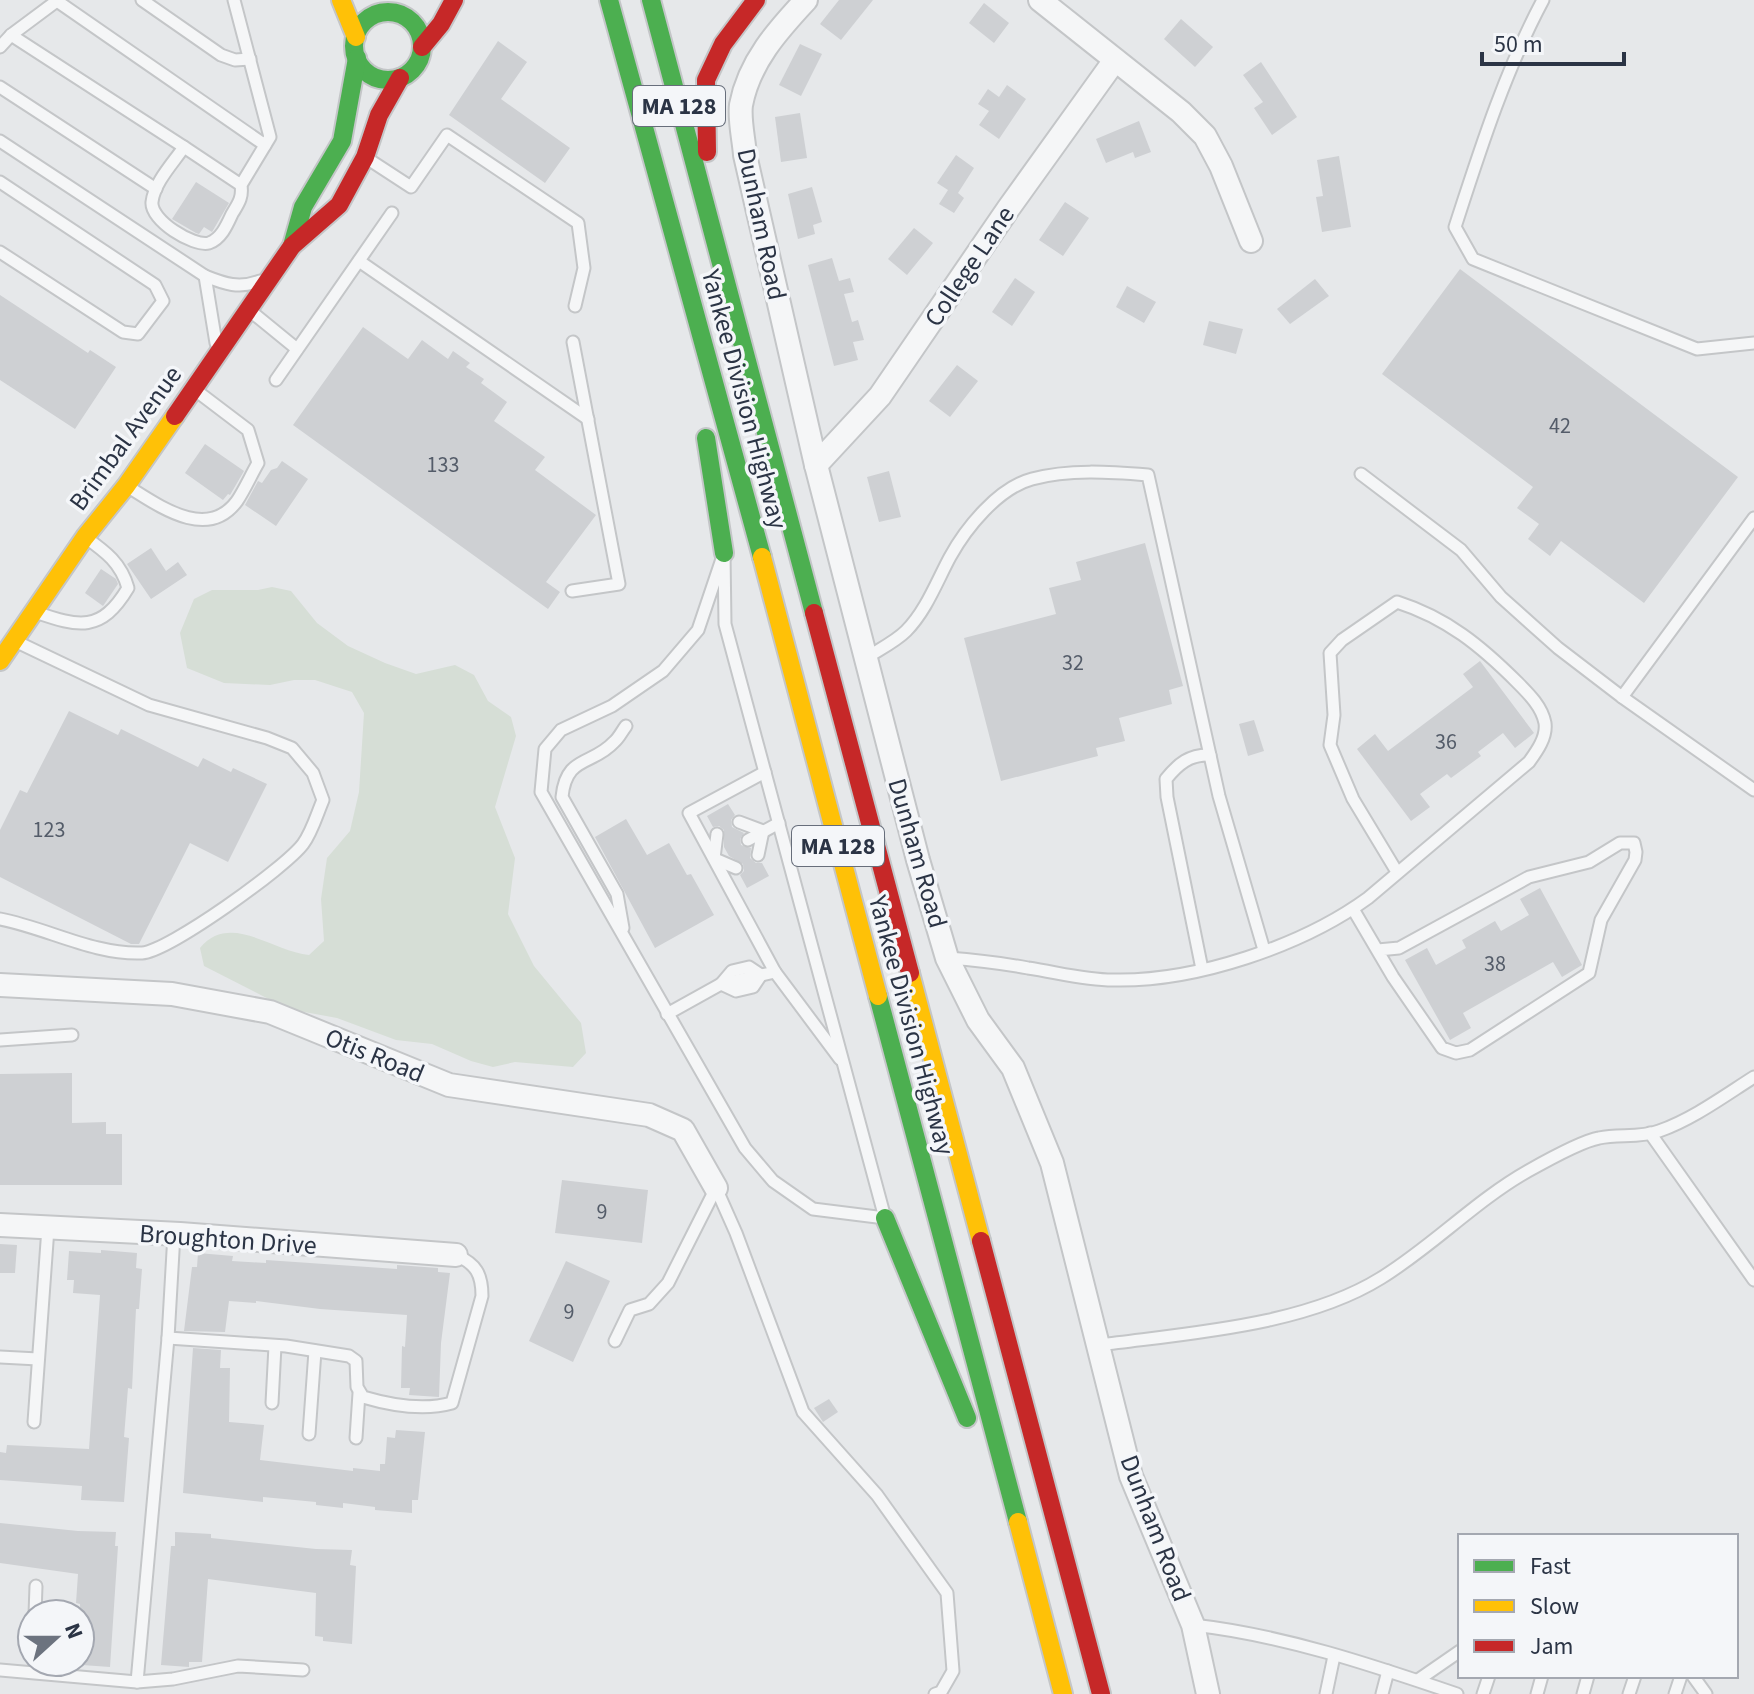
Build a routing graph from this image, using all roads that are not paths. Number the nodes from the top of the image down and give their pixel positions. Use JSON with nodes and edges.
{"nodes":[{"id":1,"x":57,"y":0,"type":"edge"},
{"id":2,"x":142,"y":0,"type":"edge"},
{"id":3,"x":234,"y":0,"type":"edge"},
{"id":4,"x":341,"y":0,"type":"edge"},
{"id":5,"x":454,"y":0,"type":"edge"},
{"id":6,"x":609,"y":0,"type":"edge"},
{"id":7,"x":651,"y":0,"type":"edge"},
{"id":8,"x":756,"y":0,"type":"edge"},
{"id":9,"x":806,"y":0,"type":"edge"},
{"id":10,"x":1040,"y":0,"type":"edge"},
{"id":11,"x":1543,"y":0,"type":"edge"},
{"id":12,"x":397,"y":8,"type":"edge"},
{"id":13,"x":11,"y":35,"type":"junction"},
{"id":14,"x":356,"y":37,"type":"junction"},
{"id":15,"x":0,"y":47,"type":"edge"},
{"id":16,"x":422,"y":47,"type":"junction"},
{"id":17,"x":623,"y":51,"type":"junction"},
{"id":18,"x":357,"y":58,"type":"junction"},
{"id":19,"x":250,"y":59,"type":"junction"},
{"id":20,"x":1115,"y":60,"type":"junction"},
{"id":21,"x":400,"y":78,"type":"junction"},
{"id":22,"x":0,"y":87,"type":"edge"},
{"id":23,"x":0,"y":141,"type":"edge"},
{"id":24,"x":342,"y":141,"type":"junction"},
{"id":25,"x":265,"y":145,"type":"junction"},
{"id":26,"x":184,"y":147,"type":"junction"},
{"id":27,"x":365,"y":157,"type":"junction"},
{"id":28,"x":0,"y":182,"type":"edge"},
{"id":29,"x":241,"y":185,"type":"junction"},
{"id":30,"x":156,"y":189,"type":"junction"},
{"id":31,"x":708,"y":212,"type":"junction"},
{"id":32,"x":392,"y":213,"type":"dead end"},
{"id":33,"x":1251,"y":241,"type":"dead end"},
{"id":34,"x":292,"y":246,"type":"junction"},
{"id":35,"x":0,"y":252,"type":"edge"},
{"id":36,"x":359,"y":261,"type":"junction"},
{"id":37,"x":205,"y":276,"type":"junction"},
{"id":38,"x":270,"y":278,"type":"junction"},
{"id":39,"x":575,"y":306,"type":"dead end"},
{"id":40,"x":248,"y":309,"type":"junction"},
{"id":41,"x":573,"y":342,"type":"dead end"},
{"id":42,"x":1754,"y":343,"type":"edge"},
{"id":43,"x":297,"y":349,"type":"junction"},
{"id":44,"x":217,"y":353,"type":"junction"},
{"id":45,"x":276,"y":380,"type":"dead end"},
{"id":46,"x":193,"y":388,"type":"junction"},
{"id":47,"x":588,"y":419,"type":"junction"},
{"id":48,"x":816,"y":465,"type":"junction"},
{"id":49,"x":1361,"y":474,"type":"dead end"},
{"id":50,"x":126,"y":486,"type":"junction"},
{"id":51,"x":1754,"y":518,"type":"edge"},
{"id":52,"x":85,"y":537,"type":"junction"},
{"id":53,"x":724,"y":553,"type":"junction"},
{"id":54,"x":572,"y":591,"type":"dead end"},
{"id":55,"x":35,"y":612,"type":"junction"},
{"id":56,"x":15,"y":640,"type":"junction"},
{"id":57,"x":866,"y":658,"type":"junction"},
{"id":58,"x":0,"y":661,"type":"edge"},
{"id":59,"x":1622,"y":697,"type":"junction"},
{"id":60,"x":626,"y":726,"type":"dead end"},
{"id":61,"x":1210,"y":755,"type":"junction"},
{"id":62,"x":765,"y":772,"type":"junction"},
{"id":63,"x":1754,"y":790,"type":"edge"},
{"id":64,"x":739,"y":822,"type":"dead end"},
{"id":65,"x":779,"y":823,"type":"junction"},
{"id":66,"x":763,"y":831,"type":"junction"},
{"id":67,"x":717,"y":834,"type":"dead end"},
{"id":68,"x":748,"y":840,"type":"dead end"},
{"id":69,"x":727,"y":852,"type":"dead end"},
{"id":70,"x":758,"y":855,"type":"dead end"},
{"id":71,"x":714,"y":859,"type":"junction"},
{"id":72,"x":736,"y":868,"type":"dead end"},
{"id":73,"x":1397,"y":872,"type":"junction"},
{"id":74,"x":1353,"y":909,"type":"junction"},
{"id":75,"x":0,"y":919,"type":"edge"},
{"id":76,"x":624,"y":939,"type":"junction"},
{"id":77,"x":1264,"y":950,"type":"junction"},
{"id":78,"x":1378,"y":950,"type":"junction"},
{"id":79,"x":947,"y":958,"type":"junction"},
{"id":80,"x":1202,"y":969,"type":"junction"},
{"id":81,"x":775,"y":972,"type":"junction"},
{"id":82,"x":761,"y":975,"type":"junction"},
{"id":83,"x":721,"y":984,"type":"junction"},
{"id":84,"x":0,"y":985,"type":"edge"},
{"id":85,"x":667,"y":1014,"type":"junction"},
{"id":86,"x":72,"y":1035,"type":"dead end"},
{"id":87,"x":0,"y":1040,"type":"edge"},
{"id":88,"x":844,"y":1064,"type":"junction"},
{"id":89,"x":1754,"y":1077,"type":"edge"},
{"id":90,"x":1650,"y":1133,"type":"junction"},
{"id":91,"x":716,"y":1188,"type":"junction"},
{"id":92,"x":885,"y":1218,"type":"junction"},
{"id":93,"x":0,"y":1225,"type":"edge"},
{"id":94,"x":48,"y":1228,"type":"junction"},
{"id":95,"x":174,"y":1234,"type":"junction"},
{"id":96,"x":456,"y":1255,"type":"joint"},
{"id":97,"x":1754,"y":1280,"type":"edge"},
{"id":98,"x":168,"y":1338,"type":"junction"},
{"id":99,"x":615,"y":1341,"type":"dead end"},
{"id":100,"x":1100,"y":1345,"type":"junction"},
{"id":101,"x":275,"y":1346,"type":"junction"},
{"id":102,"x":315,"y":1351,"type":"junction"},
{"id":103,"x":0,"y":1357,"type":"edge"},
{"id":104,"x":38,"y":1359,"type":"junction"},
{"id":105,"x":359,"y":1393,"type":"junction"},
{"id":106,"x":272,"y":1403,"type":"dead end"},
{"id":107,"x":34,"y":1422,"type":"dead end"},
{"id":108,"x":309,"y":1434,"type":"dead end"},
{"id":109,"x":356,"y":1438,"type":"dead end"},
{"id":110,"x":1032,"y":1579,"type":"junction"},
{"id":111,"x":36,"y":1586,"type":"dead end"},
{"id":112,"x":36,"y":1598,"type":"edge"},
{"id":113,"x":1193,"y":1625,"type":"junction"},
{"id":114,"x":1458,"y":1652,"type":"edge"},
{"id":115,"x":1334,"y":1656,"type":"junction"},
{"id":116,"x":303,"y":1670,"type":"dead end"},
{"id":117,"x":1388,"y":1671,"type":"junction"},
{"id":118,"x":96,"y":1676,"type":"edge"},
{"id":119,"x":1418,"y":1680,"type":"junction"},
{"id":120,"x":137,"y":1682,"type":"junction"},
{"id":121,"x":1437,"y":1691,"type":"edge"},
{"id":122,"x":935,"y":1694,"type":"edge"},
{"id":123,"x":1063,"y":1694,"type":"edge"},
{"id":124,"x":1101,"y":1694,"type":"edge"},
{"id":125,"x":1208,"y":1694,"type":"edge"},
{"id":126,"x":1326,"y":1694,"type":"edge"},
{"id":127,"x":1382,"y":1694,"type":"edge"},
{"id":128,"x":1457,"y":1694,"type":"edge"}],
"edges":[{"from":1,"to":13,"type":"lane"},
{"from":1,"to":25,"type":"lane"},
{"from":2,"to":19,"type":"lane"},
{"from":3,"to":19,"type":"lane"},
{"from":4,"to":14,"type":"main road"},
{"from":5,"to":16,"type":"main road"},
{"from":6,"to":17,"type":"main road","name":"Yankee Division Highway","number":"MA 128"},
{"from":7,"to":31,"type":"main road","name":"Yankee Division Highway","number":"MA 128"},
{"from":8,"to":31,"type":"main road"},
{"from":9,"to":48,"type":"street","name":"Dunham Road"},
{"from":10,"to":20,"type":"street"},
{"from":11,"to":42,"type":"lane"},
{"from":12,"to":14,"type":"main road"},
{"from":12,"to":16,"type":"main road"},
{"from":13,"to":15,"type":"lane"},
{"from":13,"to":26,"type":"lane"},
{"from":14,"to":18,"type":"main road"},
{"from":16,"to":21,"type":"main road"},
{"from":17,"to":53,"type":"main road"},
{"from":17,"to":110,"type":"main road","name":"Yankee Division Highway","number":"MA 128"},
{"from":18,"to":21,"type":"main road"},
{"from":18,"to":24,"type":"main road"},
{"from":19,"to":25,"type":"lane"},
{"from":20,"to":33,"type":"street"},
{"from":20,"to":48,"type":"street","name":"College Lane"},
{"from":21,"to":27,"type":"main road"},
{"from":22,"to":30,"type":"lane"},
{"from":23,"to":37,"type":"lane"},
{"from":24,"to":27,"type":"lane"},
{"from":24,"to":34,"type":"main road"},
{"from":25,"to":29,"type":"lane"},
{"from":26,"to":29,"type":"lane"},
{"from":26,"to":30,"type":"lane"},
{"from":27,"to":34,"type":"main road"},
{"from":27,"to":39,"type":"lane"},
{"from":28,"to":35,"type":"lane"},
{"from":29,"to":30,"type":"lane"},
{"from":31,"to":124,"type":"main road","name":"Yankee Division Highway","number":"MA 128"},
{"from":32,"to":36,"type":"lane"},
{"from":34,"to":38,"type":"main road","name":"Brimbal Avenue"},
{"from":36,"to":43,"type":"lane"},
{"from":36,"to":47,"type":"lane"},
{"from":37,"to":38,"type":"lane"},
{"from":37,"to":44,"type":"lane"},
{"from":38,"to":40,"type":"main road","name":"Brimbal Avenue"},
{"from":40,"to":43,"type":"lane"},
{"from":40,"to":44,"type":"main road","name":"Brimbal Avenue"},
{"from":41,"to":47,"type":"lane"},
{"from":43,"to":45,"type":"lane"},
{"from":44,"to":46,"type":"main road","name":"Brimbal Avenue"},
{"from":46,"to":50,"type":"main road","name":"Brimbal Avenue"},
{"from":46,"to":50,"type":"lane"},
{"from":47,"to":54,"type":"lane"},
{"from":48,"to":57,"type":"street","name":"Dunham Road"},
{"from":49,"to":59,"type":"lane"},
{"from":50,"to":52,"type":"main road","name":"Brimbal Avenue"},
{"from":51,"to":59,"type":"lane"},
{"from":52,"to":55,"type":"main road","name":"Brimbal Avenue"},
{"from":52,"to":55,"type":"lane"},
{"from":53,"to":62,"type":"lane"},
{"from":53,"to":76,"type":"lane"},
{"from":55,"to":56,"type":"main road","name":"Brimbal Avenue"},
{"from":56,"to":58,"type":"main road","name":"Brimbal Avenue"},
{"from":56,"to":75,"type":"lane"},
{"from":57,"to":61,"type":"lane"},
{"from":57,"to":79,"type":"street","name":"Dunham Road"},
{"from":59,"to":63,"type":"lane"},
{"from":60,"to":76,"type":"lane"},
{"from":61,"to":77,"type":"lane"},
{"from":61,"to":80,"type":"lane"},
{"from":62,"to":65,"type":"lane"},
{"from":62,"to":71,"type":"lane"},
{"from":64,"to":66,"type":"lane"},
{"from":65,"to":66,"type":"lane"},
{"from":65,"to":88,"type":"lane"},
{"from":66,"to":68,"type":"lane"},
{"from":66,"to":70,"type":"lane"},
{"from":67,"to":71,"type":"lane"},
{"from":69,"to":71,"type":"lane"},
{"from":71,"to":72,"type":"lane"},
{"from":71,"to":81,"type":"lane"},
{"from":73,"to":73,"type":"lane"},
{"from":73,"to":74,"type":"lane"},
{"from":74,"to":77,"type":"lane"},
{"from":74,"to":78,"type":"lane"},
{"from":76,"to":85,"type":"lane"},
{"from":77,"to":80,"type":"lane"},
{"from":78,"to":78,"type":"lane"},
{"from":79,"to":80,"type":"lane"},
{"from":79,"to":100,"type":"street","name":"Dunham Road"},
{"from":81,"to":82,"type":"lane"},
{"from":81,"to":88,"type":"lane"},
{"from":82,"to":83,"type":"lane"},
{"from":82,"to":83,"type":"lane"},
{"from":83,"to":85,"type":"lane"},
{"from":84,"to":91,"type":"street","name":"Otis Road"},
{"from":85,"to":92,"type":"lane"},
{"from":86,"to":87,"type":"lane"},
{"from":88,"to":92,"type":"lane"},
{"from":89,"to":90,"type":"lane"},
{"from":90,"to":97,"type":"lane"},
{"from":90,"to":100,"type":"lane"},
{"from":91,"to":99,"type":"lane"},
{"from":91,"to":122,"type":"lane"},
{"from":92,"to":110,"type":"main road"},
{"from":93,"to":94,"type":"street","name":"Broughton Drive"},
{"from":94,"to":95,"type":"street","name":"Broughton Drive"},
{"from":94,"to":104,"type":"lane"},
{"from":95,"to":96,"type":"street","name":"Broughton Drive"},
{"from":95,"to":98,"type":"lane"},
{"from":96,"to":105,"type":"lane"},
{"from":98,"to":101,"type":"lane"},
{"from":98,"to":120,"type":"lane"},
{"from":100,"to":113,"type":"street","name":"Dunham Road"},
{"from":101,"to":102,"type":"lane"},
{"from":101,"to":106,"type":"lane"},
{"from":102,"to":105,"type":"lane"},
{"from":102,"to":108,"type":"lane"},
{"from":103,"to":104,"type":"lane"},
{"from":104,"to":107,"type":"lane"},
{"from":105,"to":109,"type":"lane"},
{"from":110,"to":123,"type":"main road","name":"Yankee Division Highway","number":"MA 128"},
{"from":111,"to":112,"type":"lane"},
{"from":113,"to":115,"type":"lane"},
{"from":113,"to":125,"type":"street","name":"Dunham Road"},
{"from":114,"to":119,"type":"lane"},
{"from":115,"to":117,"type":"lane"},
{"from":115,"to":126,"type":"lane"},
{"from":116,"to":120,"type":"lane"},
{"from":117,"to":119,"type":"lane"},
{"from":117,"to":127,"type":"lane"},
{"from":118,"to":120,"type":"lane"},
{"from":119,"to":121,"type":"lane"},
{"from":121,"to":128,"type":"lane"}]}
